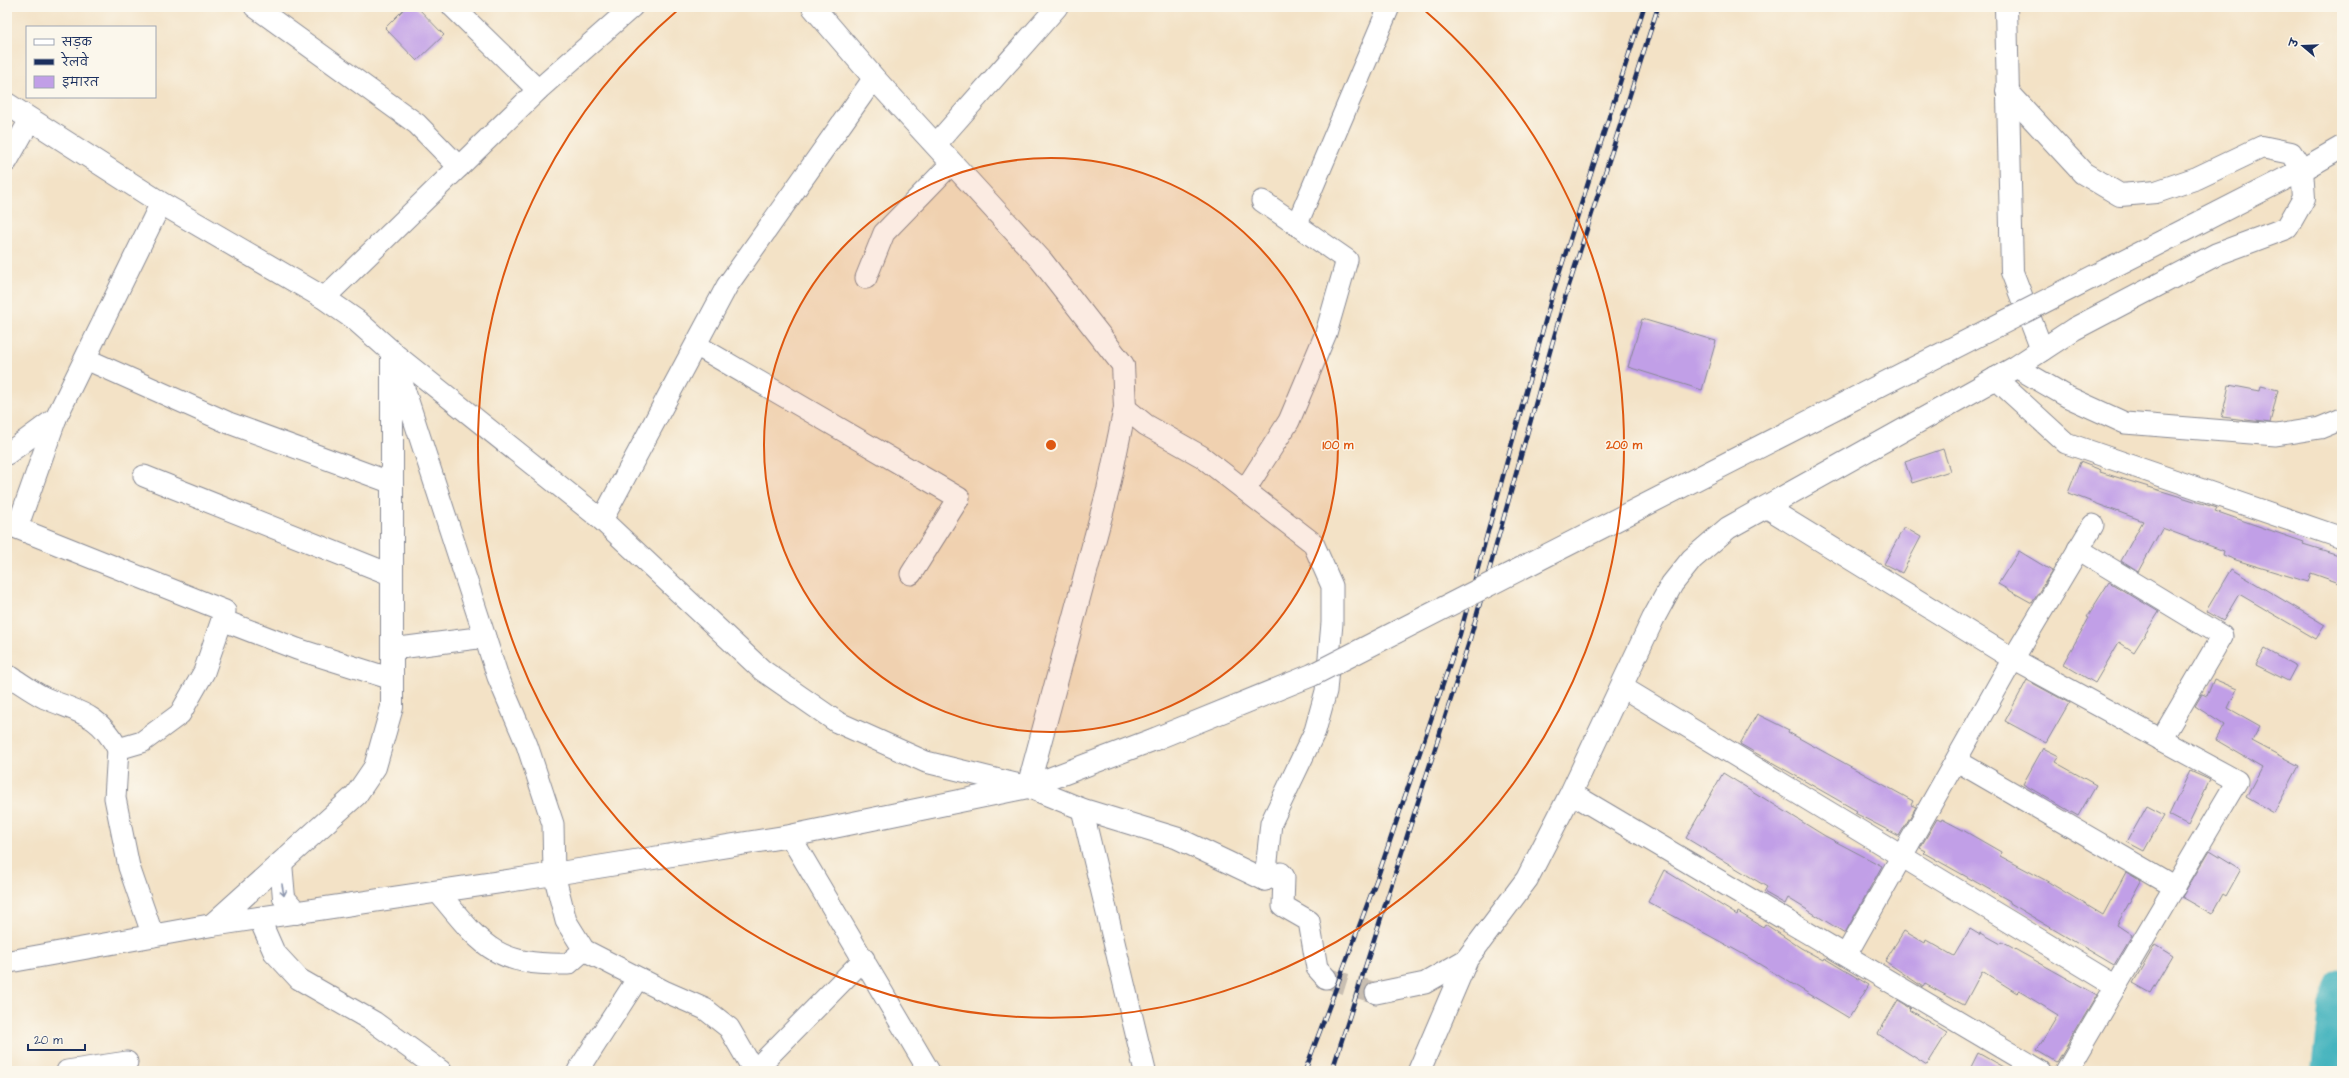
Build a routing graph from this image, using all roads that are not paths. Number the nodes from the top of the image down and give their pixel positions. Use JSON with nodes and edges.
{"nodes":[{"id":1,"x":255,"y":7,"type":"edge"},
{"id":2,"x":453,"y":7,"type":"edge"},
{"id":3,"x":632,"y":7,"type":"edge"},
{"id":4,"x":813,"y":7,"type":"edge"},
{"id":5,"x":1057,"y":7,"type":"edge"},
{"id":6,"x":1389,"y":7,"type":"edge"},
{"id":7,"x":2006,"y":7,"type":"edge"},
{"id":8,"x":874,"y":78,"type":"junction"},
{"id":9,"x":538,"y":90,"type":"junction"},
{"id":10,"x":2007,"y":91,"type":"junction"},
{"id":11,"x":7,"y":104,"type":"edge"},
{"id":12,"x":30,"y":120,"type":"junction"},
{"id":13,"x":936,"y":144,"type":"junction"},
{"id":14,"x":2342,"y":147,"type":"edge"},
{"id":15,"x":7,"y":162,"type":"edge"},
{"id":16,"x":952,"y":163,"type":"junction"},
{"id":17,"x":459,"y":168,"type":"junction"},
{"id":18,"x":2302,"y":170,"type":"junction"},
{"id":19,"x":1262,"y":201,"type":"dead end"},
{"id":20,"x":161,"y":203,"type":"junction"},
{"id":21,"x":1297,"y":224,"type":"junction"},
{"id":22,"x":866,"y":278,"type":"dead end"},
{"id":23,"x":324,"y":298,"type":"junction"},
{"id":24,"x":696,"y":345,"type":"junction"},
{"id":25,"x":2042,"y":350,"type":"junction"},
{"id":26,"x":392,"y":352,"type":"junction"},
{"id":27,"x":86,"y":359,"type":"junction"},
{"id":28,"x":2016,"y":367,"type":"junction"},
{"id":29,"x":1995,"y":378,"type":"junction"},
{"id":30,"x":1125,"y":408,"type":"junction"},
{"id":31,"x":56,"y":418,"type":"junction"},
{"id":32,"x":2342,"y":419,"type":"edge"},
{"id":33,"x":7,"y":454,"type":"edge"},
{"id":34,"x":144,"y":476,"type":"dead end"},
{"id":35,"x":392,"y":483,"type":"junction"},
{"id":36,"x":1245,"y":490,"type":"junction"},
{"id":37,"x":1766,"y":507,"type":"junction"},
{"id":38,"x":602,"y":520,"type":"junction"},
{"id":39,"x":2093,"y":525,"type":"dead end"},
{"id":40,"x":2342,"y":538,"type":"edge"},
{"id":41,"x":2078,"y":549,"type":"junction"},
{"id":42,"x":911,"y":574,"type":"dead end"},
{"id":43,"x":392,"y":575,"type":"junction"},
{"id":44,"x":222,"y":620,"type":"junction"},
{"id":45,"x":485,"y":637,"type":"junction"},
{"id":46,"x":392,"y":649,"type":"junction"},
{"id":47,"x":2013,"y":659,"type":"junction"},
{"id":48,"x":11,"y":677,"type":"dead end"},
{"id":49,"x":392,"y":679,"type":"junction"},
{"id":50,"x":1622,"y":687,"type":"junction"},
{"id":51,"x":2162,"y":740,"type":"junction"},
{"id":52,"x":118,"y":749,"type":"junction"},
{"id":53,"x":1957,"y":761,"type":"junction"},
{"id":54,"x":1028,"y":787,"type":"junction"},
{"id":55,"x":1571,"y":794,"type":"junction"},
{"id":56,"x":1082,"y":809,"type":"junction"},
{"id":57,"x":790,"y":836,"type":"junction"},
{"id":58,"x":1903,"y":857,"type":"junction"},
{"id":59,"x":281,"y":863,"type":"junction"},
{"id":60,"x":554,"y":874,"type":"junction"},
{"id":61,"x":1265,"y":880,"type":"junction"},
{"id":62,"x":2175,"y":887,"type":"junction"},
{"id":63,"x":438,"y":892,"type":"junction"},
{"id":64,"x":297,"y":912,"type":"junction"},
{"id":65,"x":259,"y":918,"type":"junction"},
{"id":66,"x":212,"y":925,"type":"junction"},
{"id":67,"x":153,"y":936,"type":"junction"},
{"id":68,"x":584,"y":950,"type":"junction"},
{"id":69,"x":1846,"y":955,"type":"junction"},
{"id":70,"x":864,"y":959,"type":"junction"},
{"id":71,"x":1467,"y":959,"type":"junction"},
{"id":72,"x":7,"y":962,"type":"edge"},
{"id":73,"x":638,"y":978,"type":"junction"},
{"id":74,"x":1326,"y":978,"type":"tunnel mouth"},
{"id":75,"x":2116,"y":986,"type":"junction"},
{"id":76,"x":1376,"y":993,"type":"tunnel mouth"},
{"id":77,"x":127,"y":1062,"type":"dead end"},
{"id":78,"x":433,"y":1069,"type":"edge"},
{"id":79,"x":1424,"y":1069,"type":"edge"},
{"id":80,"x":67,"y":1071,"type":"edge"},
{"id":81,"x":578,"y":1071,"type":"edge"},
{"id":82,"x":754,"y":1071,"type":"edge"},
{"id":83,"x":929,"y":1071,"type":"edge"},
{"id":84,"x":1145,"y":1071,"type":"edge"},
{"id":85,"x":2041,"y":1071,"type":"edge"},
{"id":86,"x":2066,"y":1071,"type":"edge"}],
"edges":[{"from":1,"to":17,"type":"street"},
{"from":2,"to":9,"type":"street"},
{"from":3,"to":9,"type":"street"},
{"from":4,"to":8,"type":"main road"},
{"from":5,"to":13,"type":"street"},
{"from":6,"to":21,"type":"street"},
{"from":7,"to":10,"type":"main road"},
{"from":8,"to":13,"type":"main road"},
{"from":8,"to":24,"type":"street"},
{"from":9,"to":17,"type":"street"},
{"from":10,"to":18,"type":"main road"},
{"from":10,"to":25,"type":"main road"},
{"from":11,"to":12,"type":"main road"},
{"from":12,"to":15,"type":"street"},
{"from":12,"to":20,"type":"main road"},
{"from":13,"to":16,"type":"main road"},
{"from":14,"to":18,"type":"main road"},
{"from":16,"to":22,"type":"street"},
{"from":16,"to":30,"type":"main road"},
{"from":17,"to":23,"type":"street"},
{"from":18,"to":25,"type":"main road"},
{"from":18,"to":54,"type":"main road","bridge":true},
{"from":19,"to":21,"type":"street"},
{"from":20,"to":23,"type":"main road"},
{"from":20,"to":27,"type":"street"},
{"from":21,"to":36,"type":"street"},
{"from":23,"to":26,"type":"main road"},
{"from":24,"to":38,"type":"street"},
{"from":24,"to":42,"type":"street"},
{"from":25,"to":28,"type":"main road"},
{"from":26,"to":35,"type":"main road"},
{"from":26,"to":38,"type":"street"},
{"from":26,"to":45,"type":"street"},
{"from":27,"to":31,"type":"street"},
{"from":27,"to":35,"type":"street"},
{"from":28,"to":29,"type":"main road"},
{"from":28,"to":32,"type":"street"},
{"from":29,"to":37,"type":"main road"},
{"from":29,"to":40,"type":"street"},
{"from":30,"to":36,"type":"street"},
{"from":30,"to":54,"type":"main road"},
{"from":31,"to":33,"type":"street"},
{"from":31,"to":44,"type":"street"},
{"from":34,"to":43,"type":"street"},
{"from":35,"to":43,"type":"main road"},
{"from":36,"to":61,"type":"street"},
{"from":37,"to":47,"type":"street"},
{"from":37,"to":50,"type":"main road"},
{"from":38,"to":54,"type":"street"},
{"from":39,"to":41,"type":"street"},
{"from":41,"to":47,"type":"street"},
{"from":41,"to":51,"type":"street"},
{"from":43,"to":46,"type":"main road"},
{"from":44,"to":49,"type":"street"},
{"from":44,"to":52,"type":"street"},
{"from":45,"to":46,"type":"street"},
{"from":45,"to":60,"type":"street"},
{"from":46,"to":49,"type":"main road"},
{"from":47,"to":51,"type":"street"},
{"from":47,"to":53,"type":"street"},
{"from":48,"to":52,"type":"street"},
{"from":49,"to":59,"type":"main road"},
{"from":50,"to":55,"type":"main road"},
{"from":50,"to":58,"type":"street"},
{"from":51,"to":62,"type":"street"},
{"from":52,"to":67,"type":"street"},
{"from":53,"to":58,"type":"street"},
{"from":53,"to":62,"type":"street"},
{"from":54,"to":56,"type":"street"},
{"from":54,"to":57,"type":"main road"},
{"from":55,"to":69,"type":"street"},
{"from":55,"to":71,"type":"main road"},
{"from":56,"to":61,"type":"street"},
{"from":56,"to":84,"type":"street"},
{"from":57,"to":60,"type":"main road"},
{"from":57,"to":70,"type":"street"},
{"from":58,"to":69,"type":"street"},
{"from":58,"to":75,"type":"street"},
{"from":59,"to":64,"type":"main road","one_way":true},
{"from":59,"to":66,"type":"main road"},
{"from":60,"to":63,"type":"main road"},
{"from":60,"to":68,"type":"street"},
{"from":61,"to":74,"type":"street"},
{"from":62,"to":75,"type":"street"},
{"from":63,"to":64,"type":"main road"},
{"from":63,"to":68,"type":"street"},
{"from":64,"to":65,"type":"main road"},
{"from":65,"to":66,"type":"main road"},
{"from":65,"to":78,"type":"street"},
{"from":66,"to":67,"type":"main road"},
{"from":67,"to":72,"type":"main road"},
{"from":68,"to":73,"type":"street"},
{"from":69,"to":85,"type":"street"},
{"from":70,"to":82,"type":"street"},
{"from":70,"to":83,"type":"street"},
{"from":71,"to":76,"type":"street"},
{"from":71,"to":79,"type":"main road"},
{"from":73,"to":81,"type":"street"},
{"from":73,"to":82,"type":"street"},
{"from":75,"to":86,"type":"street"},
{"from":77,"to":80,"type":"street"}]}
